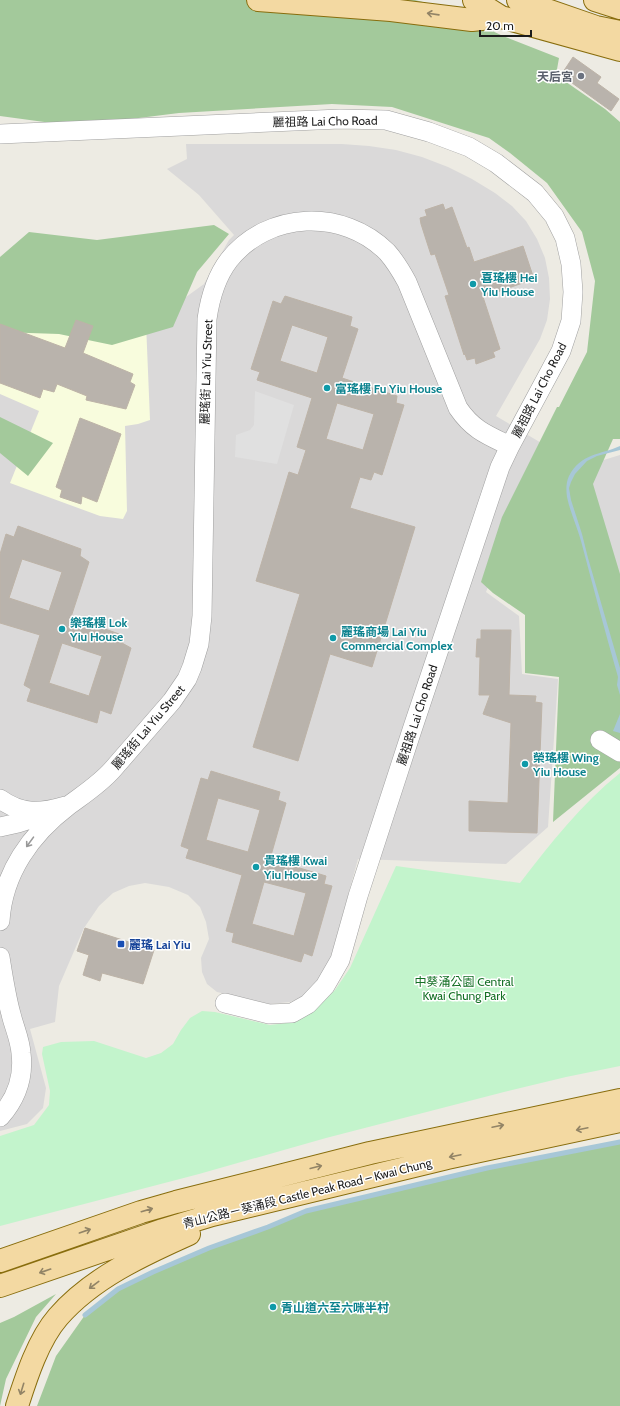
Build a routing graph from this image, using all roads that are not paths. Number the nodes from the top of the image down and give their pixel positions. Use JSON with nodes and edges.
{"nodes":[{"id":1,"x":258,"y":0,"type":"edge"},
{"id":2,"x":474,"y":0,"type":"edge"},
{"id":3,"x":518,"y":0,"type":"edge"},
{"id":4,"x":550,"y":0,"type":"edge"},
{"id":5,"x":595,"y":0,"type":"edge"},
{"id":6,"x":620,"y":8,"type":"edge"},
{"id":7,"x":501,"y":17,"type":"junction"},
{"id":8,"x":620,"y":22,"type":"edge"},
{"id":9,"x":620,"y":32,"type":"edge"},
{"id":10,"x":620,"y":50,"type":"edge"},
{"id":11,"x":0,"y":134,"type":"edge"},
{"id":12,"x":510,"y":446,"type":"junction"},
{"id":13,"x":600,"y":740,"type":"dead end"},
{"id":14,"x":620,"y":752,"type":"edge"},
{"id":15,"x":0,"y":799,"type":"edge"},
{"id":16,"x":68,"y":805,"type":"junction"},
{"id":17,"x":0,"y":827,"type":"edge"},
{"id":18,"x":0,"y":921,"type":"edge"},
{"id":19,"x":0,"y":957,"type":"edge"},
{"id":20,"x":225,"y":1003,"type":"dead end"},
{"id":21,"x":620,"y":1100,"type":"edge"},
{"id":22,"x":0,"y":1117,"type":"edge"},
{"id":23,"x":620,"y":1121,"type":"edge"},
{"id":24,"x":278,"y":1198,"type":"junction"},
{"id":25,"x":35,"y":1249,"type":"junction"},
{"id":26,"x":0,"y":1253,"type":"edge"},
{"id":27,"x":0,"y":1261,"type":"edge"},
{"id":28,"x":0,"y":1286,"type":"edge"},
{"id":29,"x":17,"y":1406,"type":"edge"}],
"edges":[{"from":7,"to":1,"type":"main road","one_way":true},
{"from":2,"to":7,"type":"main road"},
{"from":3,"to":9,"type":"main road"},
{"from":4,"to":8,"type":"main road"},
{"from":5,"to":6,"type":"main road"},
{"from":7,"to":10,"type":"main road"},
{"from":11,"to":12,"type":"street","name":"麗祖路 Lai Cho Road"},
{"from":12,"to":16,"type":"street","name":"麗瑤街 Lai Yiu Street"},
{"from":12,"to":20,"type":"street","name":"麗祖路 Lai Cho Road"},
{"from":13,"to":14,"type":"street"},
{"from":15,"to":16,"type":"street"},
{"from":16,"to":17,"type":"street","name":"麗瑤街 Lai Yiu Street"},
{"from":16,"to":18,"type":"street","name":"麗瑤街 Lai Yiu Street","one_way":true},
{"from":19,"to":22,"type":"street"},
{"from":25,"to":21,"type":"main road","name":"青山公路－葵涌段 Castle Peak Road – Kwai Chung","one_way":true},
{"from":23,"to":24,"type":"main road","name":"青山公路－葵涌段 Castle Peak Road – Kwai Chung","one_way":true},
{"from":24,"to":28,"type":"main road","name":"青山公路－葵涌段 Castle Peak Road – Kwai Chung","one_way":true},
{"from":24,"to":29,"type":"main road","one_way":true},
{"from":25,"to":26,"type":"main road"},
{"from":25,"to":27,"type":"main road","name":"青山公路－葵涌段 Castle Peak Road – Kwai Chung"}]}
